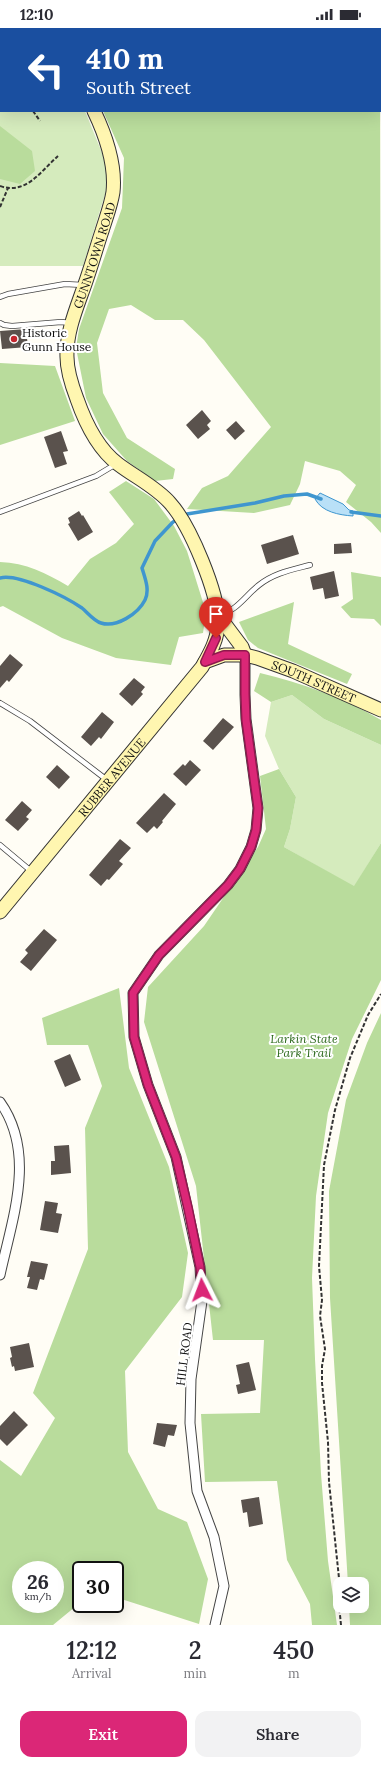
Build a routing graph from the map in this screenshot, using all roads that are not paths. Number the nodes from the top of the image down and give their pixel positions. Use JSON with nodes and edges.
{"nodes":[{"id":1,"x":94,"y":112,"type":"edge"},
{"id":2,"x":84,"y":285,"type":"junction"},
{"id":3,"x":0,"y":297,"type":"edge"},
{"id":4,"x":0,"y":323,"type":"edge"},
{"id":5,"x":72,"y":323,"type":"junction"},
{"id":6,"x":117,"y":464,"type":"junction"},
{"id":7,"x":0,"y":512,"type":"edge"},
{"id":8,"x":310,"y":565,"type":"dead end"},
{"id":9,"x":218,"y":615,"type":"junction"},
{"id":10,"x":216,"y":638,"type":"joint"},
{"id":11,"x":245,"y":655,"type":"junction"},
{"id":12,"x":205,"y":662,"type":"junction"},
{"id":13,"x":0,"y":703,"type":"edge"},
{"id":14,"x":381,"y":710,"type":"edge"},
{"id":15,"x":108,"y":782,"type":"junction"},
{"id":16,"x":0,"y":845,"type":"edge"},
{"id":17,"x":33,"y":872,"type":"junction"},
{"id":18,"x":0,"y":912,"type":"edge"},
{"id":19,"x":0,"y":1102,"type":"edge"},
{"id":20,"x":0,"y":1275,"type":"edge"},
{"id":21,"x":215,"y":1625,"type":"edge"}],
"edges":[{"from":1,"to":2,"type":"street","name":"GUNNTOWN ROAD"},
{"from":2,"to":3,"type":"lane"},
{"from":2,"to":5,"type":"street","name":"GUNNTOWN ROAD"},
{"from":4,"to":5,"type":"lane"},
{"from":5,"to":6,"type":"street","name":"GUNNTOWN ROAD"},
{"from":6,"to":7,"type":"lane"},
{"from":6,"to":9,"type":"street","name":"GUNNTOWN ROAD"},
{"from":8,"to":9,"type":"lane"},
{"from":9,"to":10,"type":"street","name":"GUNNTOWN ROAD"},
{"from":9,"to":11,"type":"street"},
{"from":10,"to":12,"type":"street","name":"RUBBER AVENUE"},
{"from":11,"to":12,"type":"street","name":"SOUTH STREET"},
{"from":11,"to":14,"type":"street","name":"SOUTH STREET"},
{"from":11,"to":21,"type":"street","name":"HILL ROAD"},
{"from":12,"to":15,"type":"street","name":"RUBBER AVENUE"},
{"from":13,"to":15,"type":"lane"},
{"from":15,"to":17,"type":"street","name":"RUBBER AVENUE"},
{"from":16,"to":17,"type":"lane"},
{"from":17,"to":18,"type":"street","name":"RUBBER AVENUE"},
{"from":19,"to":20,"type":"street"}]}
